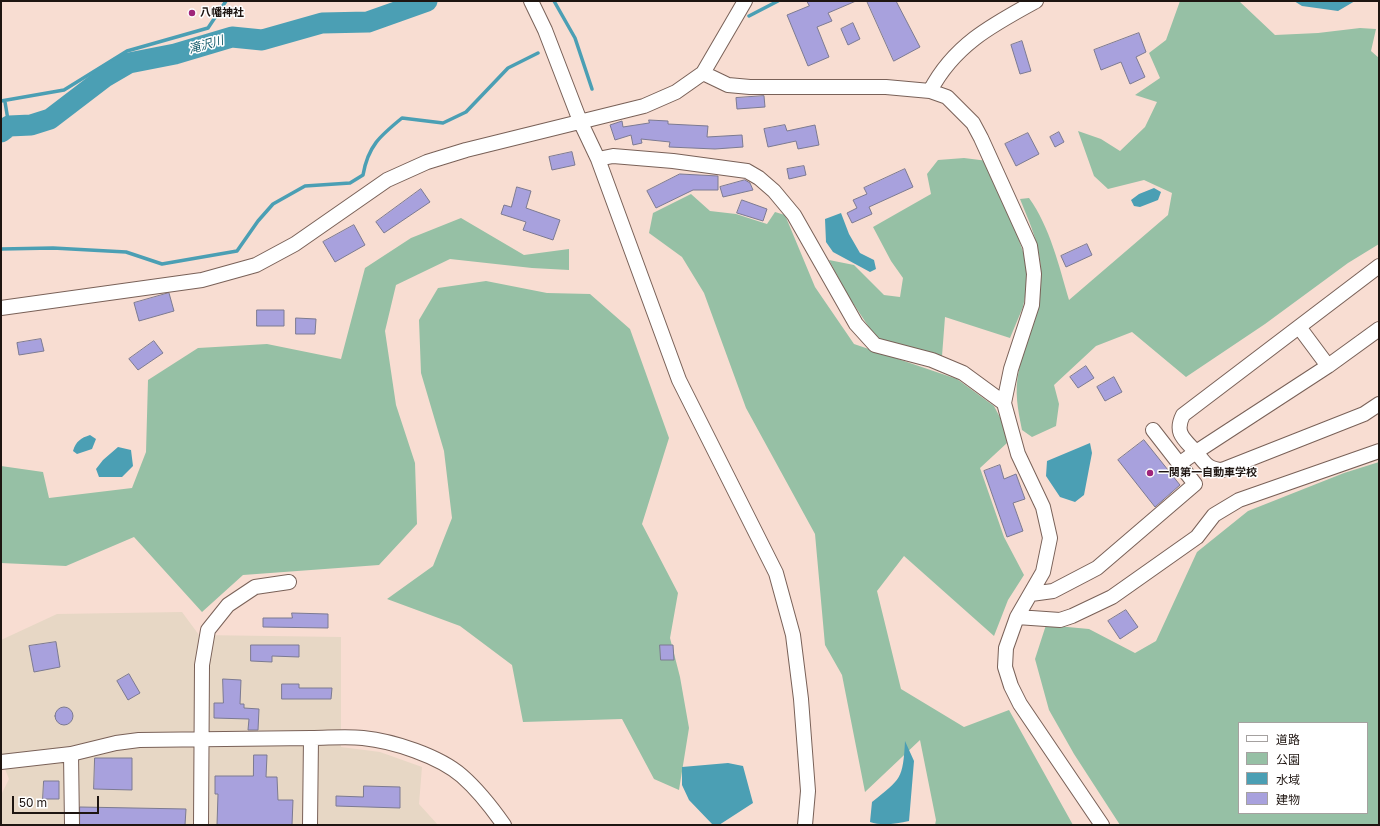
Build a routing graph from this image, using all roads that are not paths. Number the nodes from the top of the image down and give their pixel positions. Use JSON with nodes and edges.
{"nodes":[{"id":1,"x":531,"y":1,"type":"edge"},
{"id":2,"x":745,"y":1,"type":"edge"},
{"id":3,"x":1036,"y":1,"type":"edge"},
{"id":4,"x":703,"y":72,"type":"junction"},
{"id":5,"x":930,"y":91,"type":"junction"},
{"id":6,"x":580,"y":121,"type":"junction"},
{"id":7,"x":598,"y":159,"type":"junction"},
{"id":8,"x":1379,"y":266,"type":"edge"},
{"id":9,"x":1,"y":308,"type":"edge"},
{"id":10,"x":1299,"y":327,"type":"junction"},
{"id":11,"x":1379,"y":329,"type":"edge"},
{"id":12,"x":1328,"y":366,"type":"junction"},
{"id":13,"x":1004,"y":403,"type":"junction"},
{"id":14,"x":1379,"y":404,"type":"edge"},
{"id":15,"x":1153,"y":430,"type":"dead end"},
{"id":16,"x":1196,"y":452,"type":"junction"},
{"id":17,"x":1379,"y":452,"type":"edge"},
{"id":18,"x":1179,"y":464,"type":"junction"},
{"id":19,"x":289,"y":582,"type":"dead end"},
{"id":20,"x":1031,"y":594,"type":"junction"},
{"id":21,"x":1017,"y":617,"type":"junction"},
{"id":22,"x":311,"y":738,"type":"junction"},
{"id":23,"x":201,"y":740,"type":"junction"},
{"id":24,"x":71,"y":754,"type":"junction"},
{"id":25,"x":1,"y":762,"type":"edge"},
{"id":26,"x":72,"y":825,"type":"edge"},
{"id":27,"x":201,"y":825,"type":"edge"},
{"id":28,"x":310,"y":825,"type":"edge"},
{"id":29,"x":504,"y":825,"type":"edge"},
{"id":30,"x":806,"y":825,"type":"edge"},
{"id":31,"x":1102,"y":825,"type":"edge"}],
"edges":[{"from":1,"to":6,"type":"street"},
{"from":2,"to":4,"type":"street"},
{"from":3,"to":5,"type":"street"},
{"from":4,"to":5,"type":"street"},
{"from":4,"to":6,"type":"street"},
{"from":5,"to":13,"type":"street"},
{"from":6,"to":7,"type":"street"},
{"from":6,"to":9,"type":"street"},
{"from":7,"to":13,"type":"street"},
{"from":7,"to":30,"type":"street"},
{"from":8,"to":10,"type":"street"},
{"from":10,"to":12,"type":"street"},
{"from":10,"to":16,"type":"street"},
{"from":11,"to":12,"type":"street"},
{"from":12,"to":16,"type":"street"},
{"from":13,"to":20,"type":"street"},
{"from":14,"to":16,"type":"street"},
{"from":15,"to":18,"type":"street"},
{"from":16,"to":18,"type":"street"},
{"from":17,"to":21,"type":"street"},
{"from":18,"to":20,"type":"street"},
{"from":19,"to":23,"type":"street"},
{"from":20,"to":21,"type":"street"},
{"from":21,"to":31,"type":"street"},
{"from":22,"to":23,"type":"street"},
{"from":22,"to":28,"type":"street"},
{"from":22,"to":29,"type":"street"},
{"from":23,"to":24,"type":"street"},
{"from":23,"to":27,"type":"street"},
{"from":24,"to":25,"type":"street"},
{"from":24,"to":26,"type":"street"}]}
